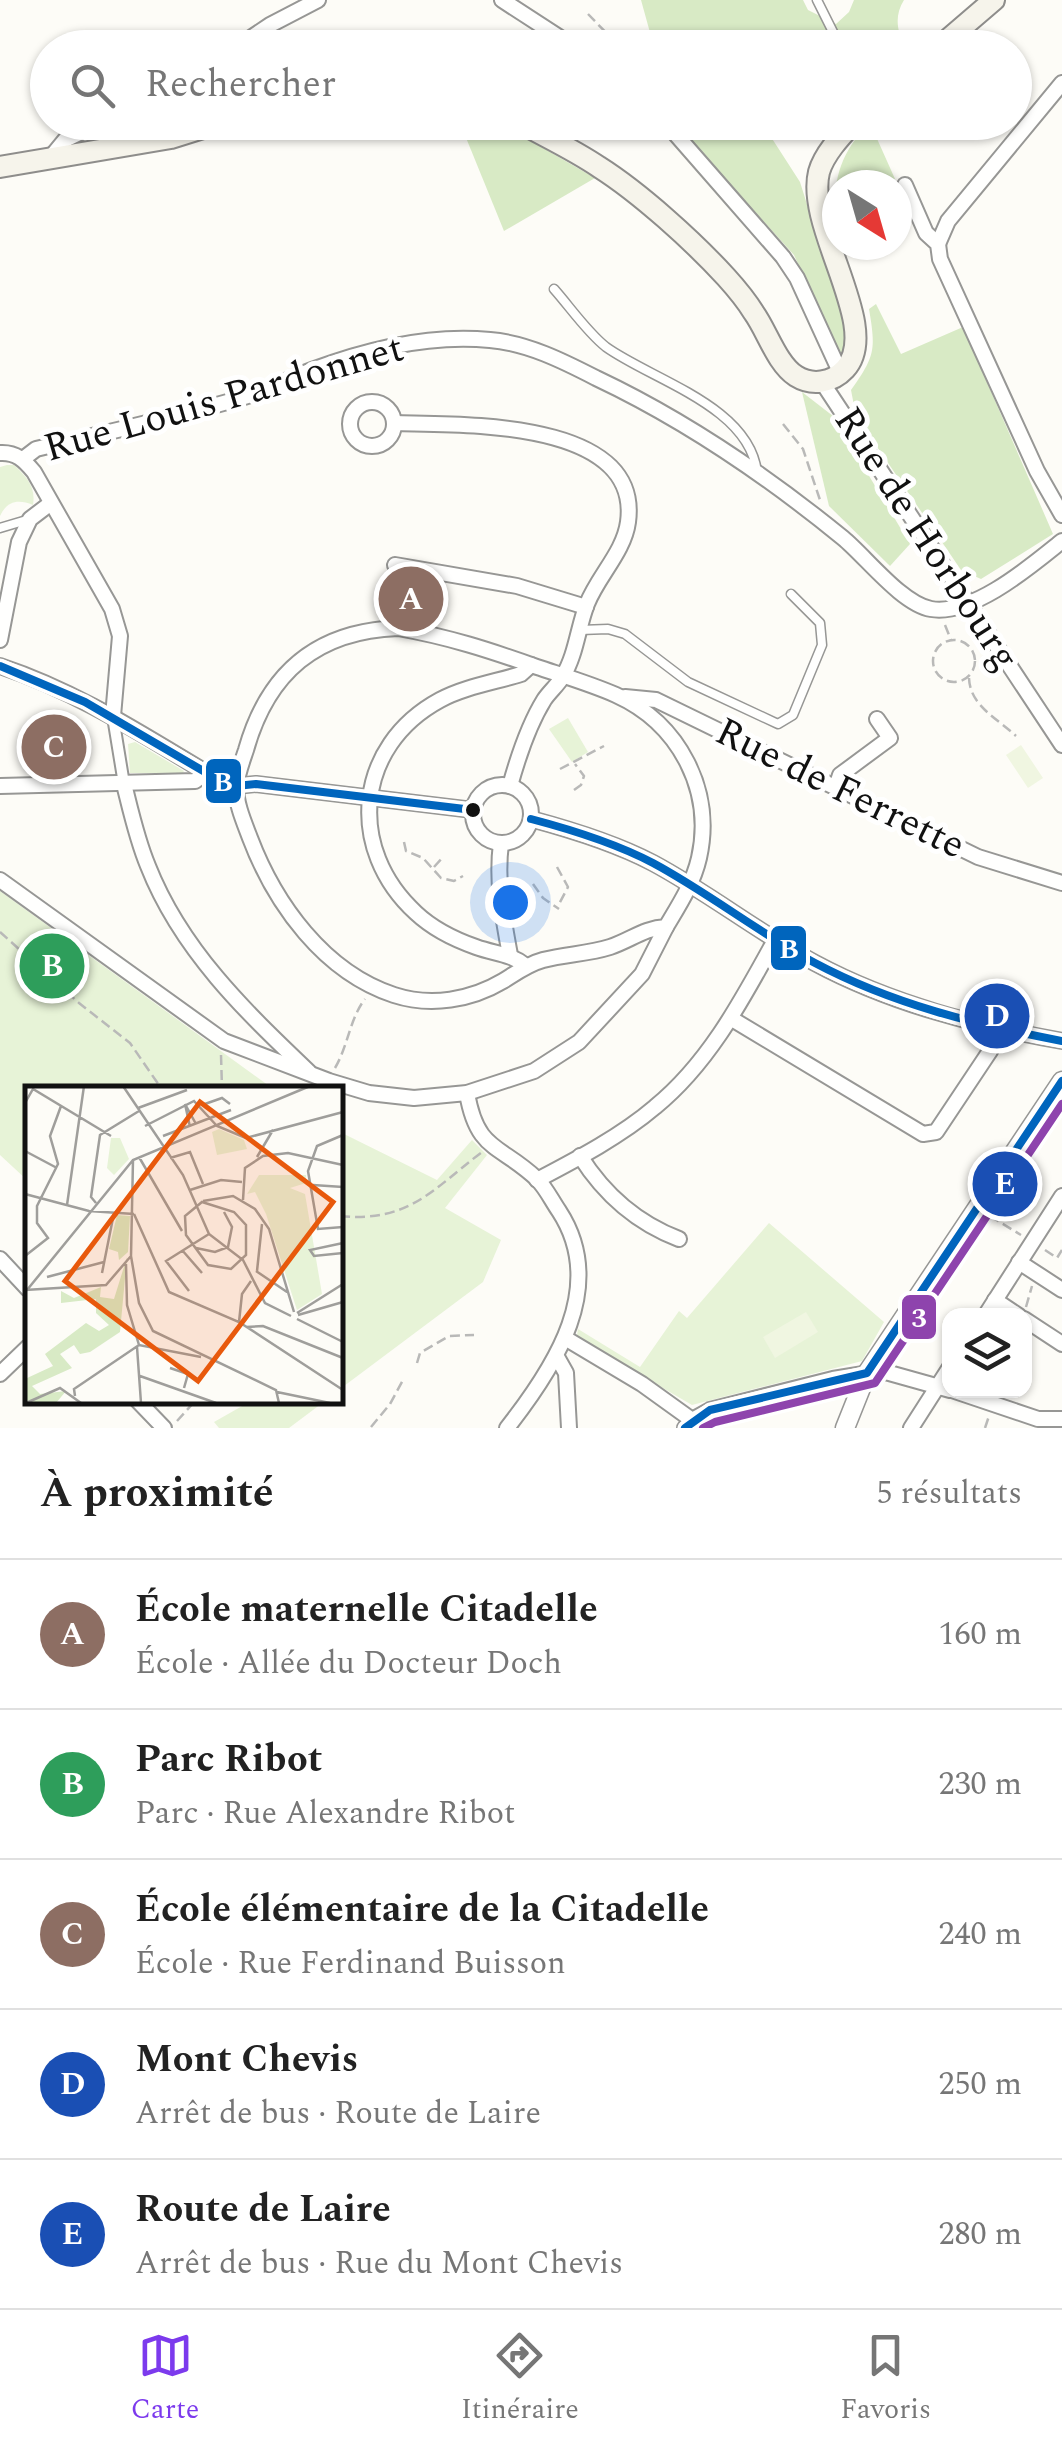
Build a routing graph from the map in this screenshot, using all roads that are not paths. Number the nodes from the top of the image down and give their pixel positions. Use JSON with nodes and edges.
{"nodes":[{"id":1,"x":318,"y":0,"type":"edge"},
{"id":2,"x":502,"y":0,"type":"edge"},
{"id":3,"x":817,"y":0,"type":"edge"},
{"id":4,"x":994,"y":0,"type":"edge"},
{"id":5,"x":267,"y":30,"type":"edge"},
{"id":6,"x":548,"y":30,"type":"edge"},
{"id":7,"x":832,"y":30,"type":"edge"},
{"id":8,"x":959,"y":30,"type":"edge"},
{"id":9,"x":1062,"y":83,"type":"edge"},
{"id":10,"x":1032,"y":119,"type":"edge"},
{"id":11,"x":65,"y":140,"type":"edge"},
{"id":12,"x":157,"y":140,"type":"edge"},
{"id":13,"x":551,"y":140,"type":"edge"},
{"id":14,"x":681,"y":140,"type":"edge"},
{"id":15,"x":837,"y":140,"type":"edge"},
{"id":16,"x":1015,"y":140,"type":"edge"},
{"id":17,"x":51,"y":157,"type":"junction"},
{"id":18,"x":0,"y":167,"type":"edge"},
{"id":19,"x":912,"y":202,"type":"edge"},
{"id":20,"x":938,"y":244,"type":"junction"},
{"id":21,"x":554,"y":289,"type":"dead end"},
{"id":22,"x":832,"y":378,"type":"junction"},
{"id":23,"x":395,"y":423,"type":"dead end"},
{"id":24,"x":0,"y":453,"type":"edge"},
{"id":25,"x":23,"y":459,"type":"junction"},
{"id":26,"x":757,"y":472,"type":"junction"},
{"id":27,"x":50,"y":503,"type":"junction"},
{"id":28,"x":1062,"y":515,"type":"edge"},
{"id":29,"x":30,"y":519,"type":"junction"},
{"id":30,"x":0,"y":528,"type":"edge"},
{"id":31,"x":1062,"y":540,"type":"edge"},
{"id":32,"x":394,"y":566,"type":"dead end"},
{"id":33,"x":791,"y":594,"type":"dead end"},
{"id":34,"x":968,"y":603,"type":"junction"},
{"id":35,"x":586,"y":606,"type":"junction"},
{"id":36,"x":580,"y":630,"type":"junction"},
{"id":37,"x":0,"y":640,"type":"edge"},
{"id":38,"x":531,"y":665,"type":"junction"},
{"id":39,"x":0,"y":666,"type":"edge"},
{"id":40,"x":564,"y":676,"type":"junction"},
{"id":41,"x":620,"y":696,"type":"junction"},
{"id":42,"x":113,"y":716,"type":"junction"},
{"id":43,"x":877,"y":720,"type":"dead end"},
{"id":44,"x":1062,"y":746,"type":"edge"},
{"id":45,"x":206,"y":773,"type":"junction"},
{"id":46,"x":124,"y":784,"type":"junction"},
{"id":47,"x":0,"y":786,"type":"edge"},
{"id":48,"x":236,"y":786,"type":"junction"},
{"id":49,"x":510,"y":786,"type":"junction"},
{"id":50,"x":836,"y":787,"type":"junction"},
{"id":51,"x":367,"y":798,"type":"junction"},
{"id":52,"x":473,"y":810,"type":"junction"},
{"id":53,"x":531,"y":819,"type":"junction"},
{"id":54,"x":502,"y":843,"type":"junction"},
{"id":55,"x":0,"y":880,"type":"edge"},
{"id":56,"x":1062,"y":883,"type":"edge"},
{"id":57,"x":690,"y":885,"type":"junction"},
{"id":58,"x":666,"y":927,"type":"junction"},
{"id":59,"x":774,"y":940,"type":"junction"},
{"id":60,"x":510,"y":955,"type":"junction"},
{"id":61,"x":526,"y":966,"type":"junction"},
{"id":62,"x":732,"y":1019,"type":"junction"},
{"id":63,"x":1000,"y":1028,"type":"junction"},
{"id":64,"x":1062,"y":1041,"type":"edge"},
{"id":65,"x":310,"y":1072,"type":"junction"},
{"id":66,"x":1062,"y":1080,"type":"edge"},
{"id":67,"x":467,"y":1093,"type":"junction"},
{"id":68,"x":580,"y":1156,"type":"junction"},
{"id":69,"x":537,"y":1180,"type":"junction"},
{"id":70,"x":1062,"y":1196,"type":"edge"},
{"id":71,"x":679,"y":1239,"type":"dead end"},
{"id":72,"x":0,"y":1260,"type":"edge"},
{"id":73,"x":1019,"y":1262,"type":"junction"},
{"id":74,"x":25,"y":1286,"type":"edge"},
{"id":75,"x":1062,"y":1290,"type":"edge"},
{"id":76,"x":995,"y":1300,"type":"junction"},
{"id":77,"x":990,"y":1308,"type":"edge"},
{"id":78,"x":1008,"y":1308,"type":"edge"},
{"id":79,"x":1032,"y":1324,"type":"edge"},
{"id":80,"x":565,"y":1338,"type":"junction"},
{"id":81,"x":1062,"y":1344,"type":"edge"},
{"id":82,"x":25,"y":1350,"type":"edge"},
{"id":83,"x":557,"y":1357,"type":"junction"},
{"id":84,"x":0,"y":1374,"type":"edge"},
{"id":85,"x":867,"y":1374,"type":"junction"},
{"id":86,"x":942,"y":1388,"type":"edge"},
{"id":87,"x":942,"y":1393,"type":"edge"},
{"id":88,"x":969,"y":1398,"type":"edge"},
{"id":89,"x":139,"y":1403,"type":"edge"},
{"id":90,"x":1062,"y":1419,"type":"edge"},
{"id":91,"x":688,"y":1424,"type":"edge"},
{"id":92,"x":1035,"y":1424,"type":"edge"},
{"id":93,"x":164,"y":1428,"type":"edge"},
{"id":94,"x":507,"y":1428,"type":"edge"},
{"id":95,"x":569,"y":1428,"type":"edge"},
{"id":96,"x":845,"y":1428,"type":"edge"},
{"id":97,"x":911,"y":1428,"type":"edge"}],
"edges":[{"from":1,"to":5,"type":"street"},
{"from":2,"to":6,"type":"street"},
{"from":3,"to":7,"type":"lane"},
{"from":4,"to":8,"type":"main road"},
{"from":9,"to":10,"type":"street"},
{"from":11,"to":17,"type":"street"},
{"from":12,"to":17,"type":"main road"},
{"from":13,"to":22,"type":"main road"},
{"from":14,"to":22,"type":"street","name":"Rue de Horbourg"},
{"from":15,"to":22,"type":"main road"},
{"from":16,"to":20,"type":"street"},
{"from":17,"to":18,"type":"main road"},
{"from":19,"to":20,"type":"street"},
{"from":20,"to":28,"type":"street"},
{"from":21,"to":26,"type":"lane"},
{"from":22,"to":34,"type":"street","name":"Rue de Horbourg"},
{"from":23,"to":35,"type":"street"},
{"from":24,"to":25,"type":"street","name":"Rue Louis Pardonnet"},
{"from":25,"to":26,"type":"street","name":"Rue Louis Pardonnet"},
{"from":25,"to":27,"type":"street"},
{"from":26,"to":34,"type":"street","name":"Rue Louis Pardonnet"},
{"from":27,"to":29,"type":"street"},
{"from":27,"to":42,"type":"street"},
{"from":29,"to":30,"type":"lane"},
{"from":29,"to":37,"type":"street"},
{"from":31,"to":34,"type":"street"},
{"from":32,"to":35,"type":"street"},
{"from":33,"to":36,"type":"lane"},
{"from":34,"to":44,"type":"street","name":"Rue de Horbourg"},
{"from":35,"to":36,"type":"street"},
{"from":36,"to":40,"type":"street"},
{"from":38,"to":40,"type":"street"},
{"from":38,"to":48,"type":"street"},
{"from":38,"to":51,"type":"street"},
{"from":39,"to":42,"type":"street"},
{"from":40,"to":41,"type":"street"},
{"from":40,"to":49,"type":"street"},
{"from":41,"to":50,"type":"street","name":"Rue de Ferrette"},
{"from":41,"to":57,"type":"street"},
{"from":42,"to":45,"type":"street"},
{"from":42,"to":46,"type":"street"},
{"from":43,"to":50,"type":"street"},
{"from":45,"to":46,"type":"street"},
{"from":45,"to":48,"type":"street"},
{"from":46,"to":47,"type":"street"},
{"from":46,"to":65,"type":"street"},
{"from":48,"to":51,"type":"street"},
{"from":48,"to":61,"type":"street"},
{"from":49,"to":52,"type":"street"},
{"from":49,"to":53,"type":"street"},
{"from":50,"to":56,"type":"street","name":"Rue de Ferrette"},
{"from":51,"to":52,"type":"street"},
{"from":51,"to":60,"type":"street"},
{"from":52,"to":54,"type":"street"},
{"from":53,"to":54,"type":"street"},
{"from":53,"to":57,"type":"street"},
{"from":54,"to":60,"type":"street"},
{"from":55,"to":65,"type":"street"},
{"from":57,"to":58,"type":"street"},
{"from":57,"to":59,"type":"street"},
{"from":58,"to":61,"type":"street"},
{"from":58,"to":67,"type":"street"},
{"from":59,"to":62,"type":"street"},
{"from":59,"to":63,"type":"street"},
{"from":60,"to":61,"type":"street"},
{"from":62,"to":63,"type":"street"},
{"from":62,"to":68,"type":"street"},
{"from":63,"to":64,"type":"street"},
{"from":65,"to":67,"type":"street"},
{"from":66,"to":85,"type":"street"},
{"from":67,"to":69,"type":"street"},
{"from":68,"to":69,"type":"street"},
{"from":68,"to":71,"type":"street"},
{"from":69,"to":80,"type":"street"},
{"from":70,"to":73,"type":"street"},
{"from":72,"to":74,"type":"street"},
{"from":73,"to":75,"type":"street"},
{"from":73,"to":76,"type":"street"},
{"from":76,"to":77,"type":"street"},
{"from":76,"to":78,"type":"street"},
{"from":79,"to":81,"type":"street"},
{"from":80,"to":83,"type":"street"},
{"from":80,"to":91,"type":"street"},
{"from":82,"to":84,"type":"street"},
{"from":83,"to":94,"type":"street"},
{"from":83,"to":95,"type":"street"},
{"from":85,"to":86,"type":"street"},
{"from":85,"to":91,"type":"street"},
{"from":85,"to":96,"type":"street"},
{"from":87,"to":97,"type":"street"},
{"from":88,"to":92,"type":"street"},
{"from":89,"to":93,"type":"street"},
{"from":90,"to":92,"type":"street"}]}
